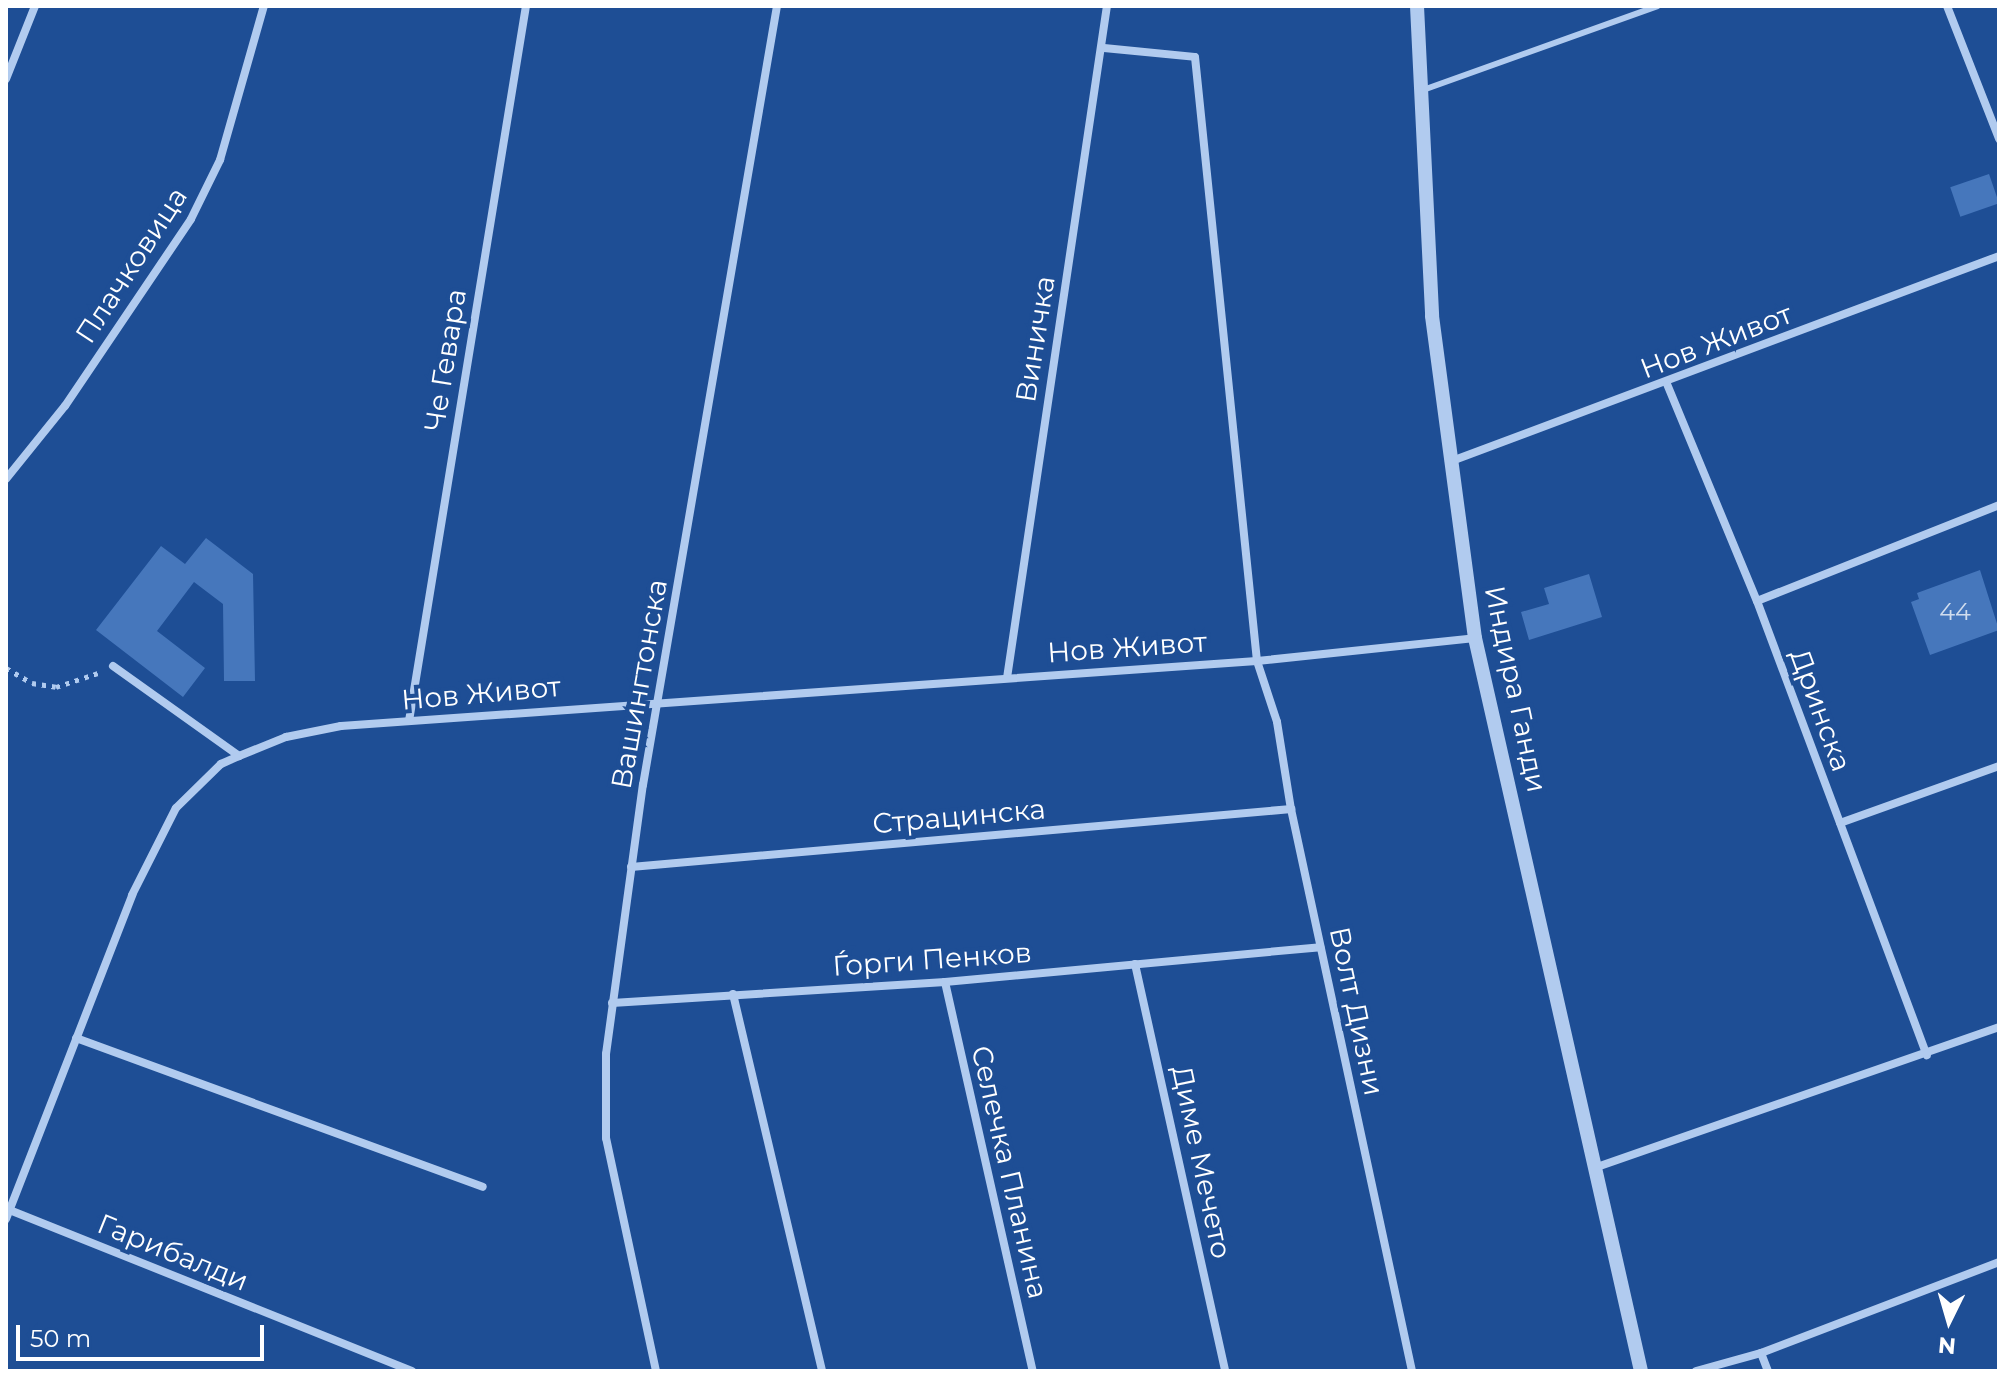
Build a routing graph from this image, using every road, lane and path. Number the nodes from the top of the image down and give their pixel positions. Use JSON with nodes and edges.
{"nodes":[{"id":1,"x":35,"y":6,"type":"edge"},
{"id":2,"x":264,"y":6,"type":"edge"},
{"id":3,"x":526,"y":6,"type":"edge"},
{"id":4,"x":777,"y":6,"type":"edge"},
{"id":5,"x":1107,"y":6,"type":"edge"},
{"id":6,"x":1417,"y":6,"type":"edge"},
{"id":7,"x":1657,"y":6,"type":"edge"},
{"id":8,"x":1947,"y":6,"type":"edge"},
{"id":9,"x":1104,"y":48,"type":"junction"},
{"id":10,"x":6,"y":79,"type":"edge"},
{"id":11,"x":1421,"y":91,"type":"junction"},
{"id":12,"x":1999,"y":139,"type":"edge"},
{"id":13,"x":1999,"y":256,"type":"edge"},
{"id":14,"x":1667,"y":384,"type":"junction"},
{"id":15,"x":1448,"y":462,"type":"junction"},
{"id":16,"x":6,"y":479,"type":"edge"},
{"id":17,"x":1999,"y":505,"type":"edge"},
{"id":18,"x":1757,"y":601,"type":"junction"},
{"id":19,"x":1475,"y":638,"type":"junction"},
{"id":20,"x":1257,"y":661,"type":"junction"},
{"id":21,"x":113,"y":666,"type":"joint"},
{"id":22,"x":6,"y":668,"type":"edge"},
{"id":23,"x":1007,"y":678,"type":"junction"},
{"id":24,"x":659,"y":701,"type":"junction"},
{"id":25,"x":409,"y":721,"type":"junction"},
{"id":26,"x":239,"y":756,"type":"junction"},
{"id":27,"x":1999,"y":766,"type":"edge"},
{"id":28,"x":1291,"y":809,"type":"junction"},
{"id":29,"x":1840,"y":823,"type":"junction"},
{"id":30,"x":631,"y":867,"type":"junction"},
{"id":31,"x":1320,"y":947,"type":"junction"},
{"id":32,"x":1135,"y":964,"type":"junction"},
{"id":33,"x":945,"y":982,"type":"junction"},
{"id":34,"x":733,"y":994,"type":"junction"},
{"id":35,"x":612,"y":1003,"type":"junction"},
{"id":36,"x":1999,"y":1027,"type":"edge"},
{"id":37,"x":76,"y":1038,"type":"junction"},
{"id":38,"x":1927,"y":1055,"type":"junction"},
{"id":39,"x":1597,"y":1167,"type":"junction"},
{"id":40,"x":483,"y":1187,"type":"dead end"},
{"id":41,"x":7,"y":1213,"type":"edge"},
{"id":42,"x":1999,"y":1262,"type":"edge"},
{"id":43,"x":1761,"y":1353,"type":"junction"},
{"id":44,"x":412,"y":1371,"type":"edge"},
{"id":45,"x":656,"y":1371,"type":"edge"},
{"id":46,"x":822,"y":1371,"type":"edge"},
{"id":47,"x":1033,"y":1371,"type":"edge"},
{"id":48,"x":1225,"y":1371,"type":"edge"},
{"id":49,"x":1412,"y":1371,"type":"edge"},
{"id":50,"x":1641,"y":1371,"type":"edge"},
{"id":51,"x":1696,"y":1371,"type":"edge"},
{"id":52,"x":1768,"y":1371,"type":"edge"}],
"edges":[{"from":1,"to":10,"type":"street"},
{"from":2,"to":16,"type":"street","name":"Плачковица"},
{"from":3,"to":25,"type":"street","name":"Че Гевара"},
{"from":4,"to":24,"type":"street","name":"Вашингтонска"},
{"from":5,"to":9,"type":"street","name":"Виничка"},
{"from":6,"to":11,"type":"street","name":"Индира Ганди"},
{"from":7,"to":11,"type":"lane"},
{"from":8,"to":12,"type":"street"},
{"from":9,"to":20,"type":"street"},
{"from":9,"to":23,"type":"street","name":"Виничка"},
{"from":11,"to":15,"type":"street","name":"Индира Ганди"},
{"from":13,"to":14,"type":"street","name":"Нов Живот"},
{"from":14,"to":15,"type":"street","name":"Нов Живот"},
{"from":14,"to":18,"type":"street","name":"Дринска"},
{"from":15,"to":19,"type":"street","name":"Индира Ганди"},
{"from":17,"to":18,"type":"street"},
{"from":18,"to":29,"type":"street","name":"Дринска"},
{"from":19,"to":20,"type":"street","name":"Нов Живот"},
{"from":19,"to":39,"type":"street","name":"Индира Ганди"},
{"from":20,"to":23,"type":"street","name":"Нов Живот"},
{"from":20,"to":28,"type":"street","name":"Волт Дизни"},
{"from":21,"to":22,"type":"path"},
{"from":21,"to":26,"type":"street"},
{"from":23,"to":24,"type":"street","name":"Нов Живот"},
{"from":24,"to":25,"type":"street","name":"Нов Живот"},
{"from":24,"to":30,"type":"street","name":"Вашингтонска"},
{"from":25,"to":26,"type":"street","name":"Нов Живот"},
{"from":26,"to":37,"type":"street","name":"Нов Живот"},
{"from":27,"to":29,"type":"street"},
{"from":28,"to":30,"type":"street","name":"Страцинска"},
{"from":28,"to":31,"type":"street","name":"Волт Дизни"},
{"from":29,"to":38,"type":"street","name":"Дринска"},
{"from":30,"to":35,"type":"street","name":"Вашингтонска"},
{"from":31,"to":32,"type":"street","name":"Ѓорги Пенков"},
{"from":31,"to":49,"type":"street","name":"Волт Дизни"},
{"from":32,"to":33,"type":"street","name":"Ѓорги Пенков"},
{"from":32,"to":48,"type":"street","name":"Диме Мечето"},
{"from":33,"to":34,"type":"street","name":"Ѓорги Пенков"},
{"from":33,"to":47,"type":"street","name":"Селечка Планина"},
{"from":34,"to":35,"type":"street","name":"Ѓорги Пенков"},
{"from":34,"to":46,"type":"street"},
{"from":35,"to":45,"type":"street","name":"Вашингтонска"},
{"from":36,"to":38,"type":"street"},
{"from":37,"to":40,"type":"street"},
{"from":37,"to":41,"type":"street","name":"Нов Живот"},
{"from":38,"to":39,"type":"street"},
{"from":39,"to":50,"type":"street","name":"Индира Ганди"},
{"from":41,"to":44,"type":"street","name":"Гарибалди"},
{"from":42,"to":43,"type":"street"},
{"from":43,"to":51,"type":"street"},
{"from":43,"to":52,"type":"street"}]}
